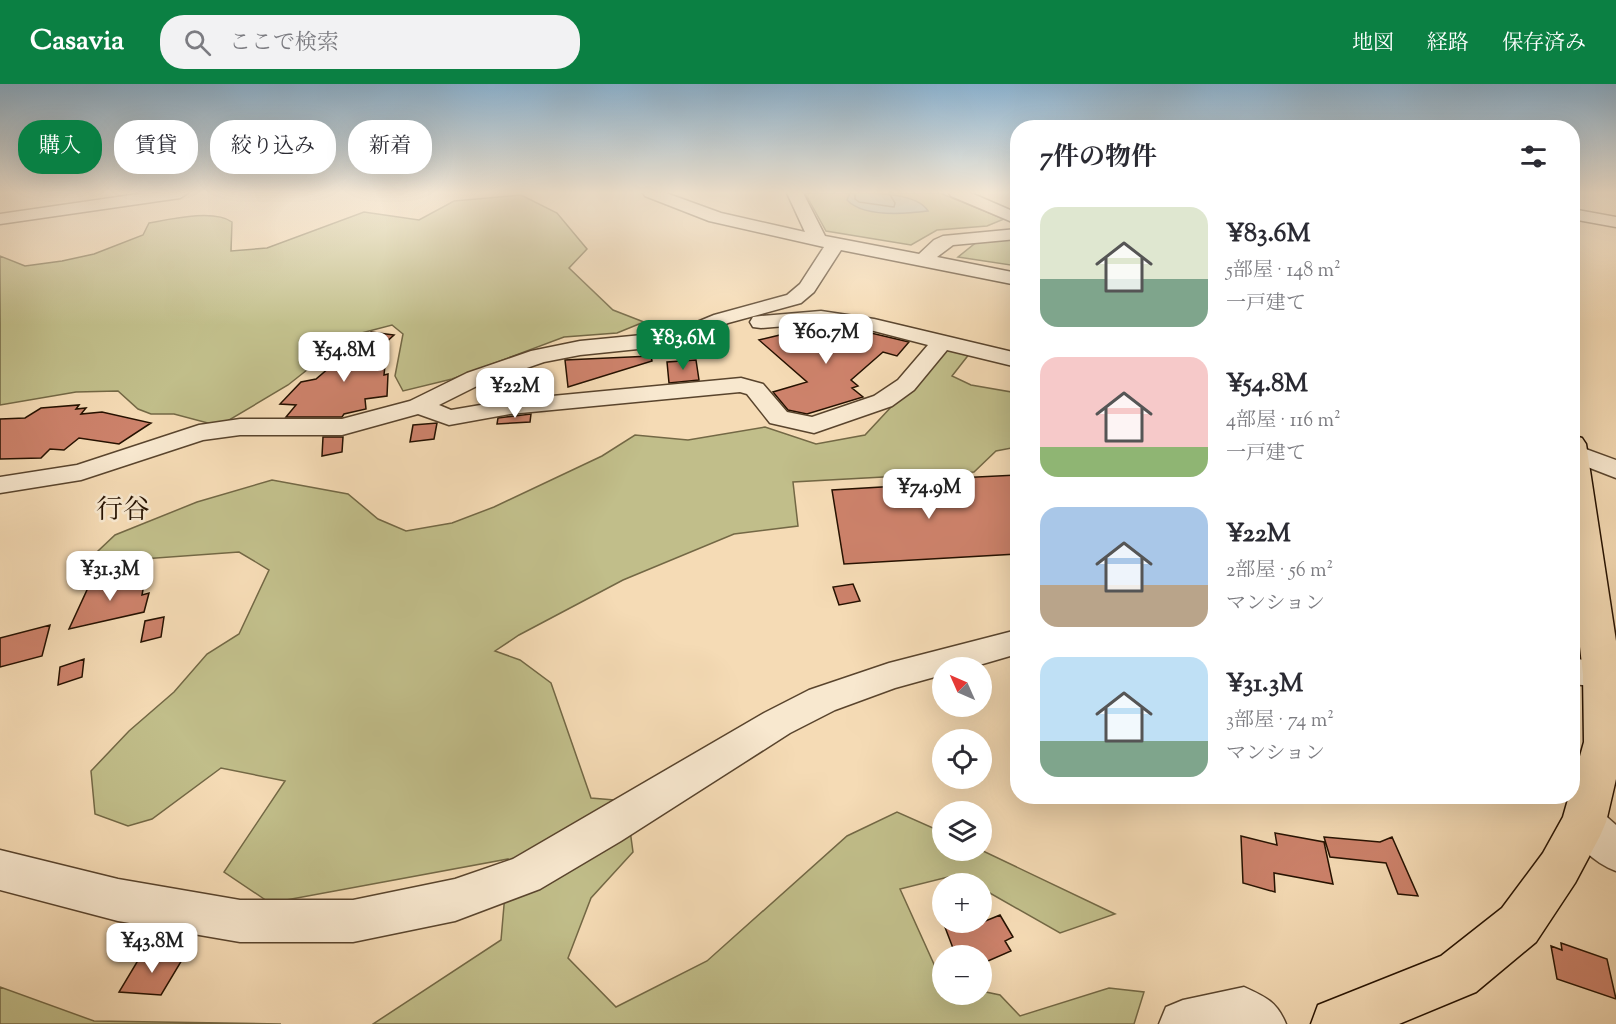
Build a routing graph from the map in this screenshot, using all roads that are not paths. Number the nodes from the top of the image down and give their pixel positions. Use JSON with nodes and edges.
{"nodes":[{"id":1,"x":804,"y":237,"type":"edge"},
{"id":2,"x":824,"y":237,"type":"edge"},
{"id":3,"x":985,"y":237,"type":"edge"},
{"id":4,"x":827,"y":242,"type":"junction"},
{"id":5,"x":922,"y":261,"type":"junction"},
{"id":6,"x":1010,"y":278,"type":"edge"},
{"id":7,"x":721,"y":320,"type":"junction"},
{"id":8,"x":941,"y":343,"type":"junction"},
{"id":9,"x":1010,"y":358,"type":"edge"},
{"id":10,"x":420,"y":406,"type":"junction"},
{"id":11,"x":1580,"y":452,"type":"edge"},
{"id":12,"x":1616,"y":470,"type":"edge"},
{"id":13,"x":0,"y":486,"type":"edge"},
{"id":14,"x":1580,"y":560,"type":"edge"},
{"id":15,"x":1010,"y":644,"type":"edge"},
{"id":16,"x":1587,"y":672,"type":"edge"},
{"id":17,"x":1584,"y":822,"type":"junction"},
{"id":18,"x":1616,"y":852,"type":"edge"},
{"id":19,"x":0,"y":870,"type":"edge"},
{"id":20,"x":1183,"y":1024,"type":"edge"},
{"id":21,"x":1262,"y":1024,"type":"edge"},
{"id":22,"x":1336,"y":1024,"type":"edge"}],
"edges":[{"from":1,"to":4,"type":"street"},
{"from":2,"to":4,"type":"street"},
{"from":3,"to":5,"type":"street"},
{"from":4,"to":5,"type":"street"},
{"from":4,"to":7,"type":"street"},
{"from":5,"to":6,"type":"street"},
{"from":7,"to":8,"type":"street"},
{"from":7,"to":10,"type":"street"},
{"from":8,"to":9,"type":"street"},
{"from":8,"to":10,"type":"street"},
{"from":10,"to":13,"type":"street"},
{"from":11,"to":12,"type":"street"},
{"from":14,"to":16,"type":"main road"},
{"from":15,"to":19,"type":"street"},
{"from":16,"to":17,"type":"main road"},
{"from":17,"to":18,"type":"street"},
{"from":17,"to":22,"type":"main road"},
{"from":20,"to":21,"type":"street"}]}
